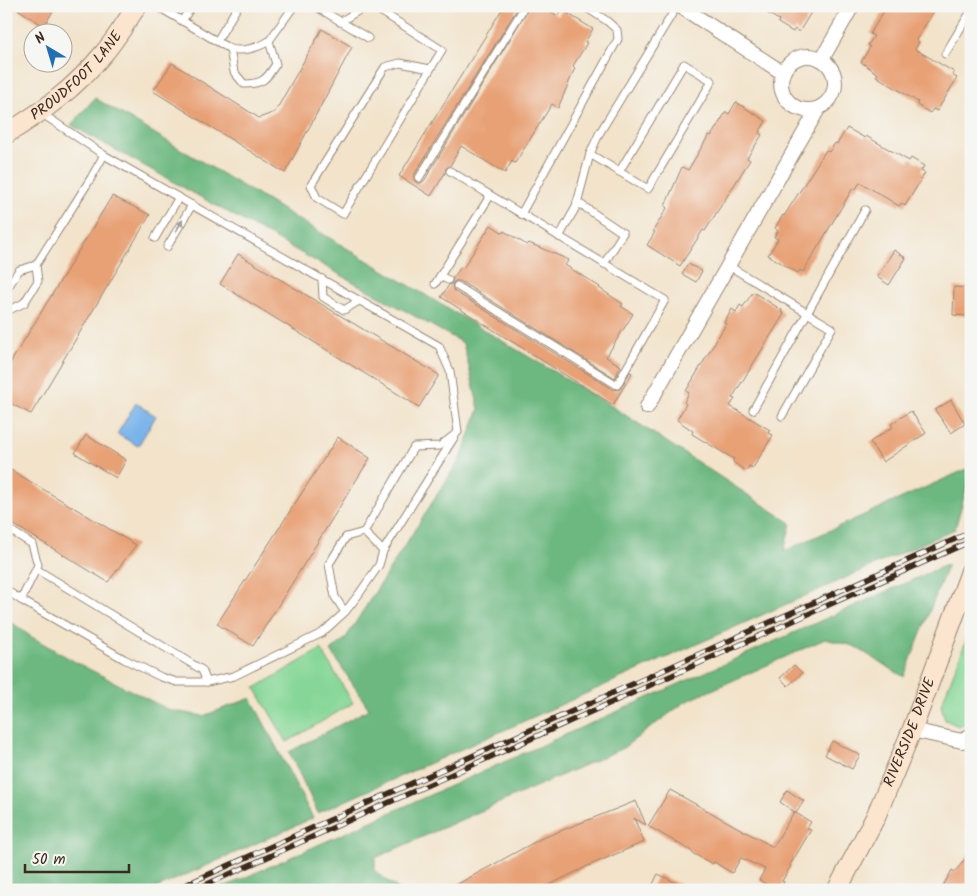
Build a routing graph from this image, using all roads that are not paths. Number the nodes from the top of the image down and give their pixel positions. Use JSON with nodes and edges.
{"nodes":[{"id":1,"x":137,"y":6,"type":"edge"},
{"id":2,"x":157,"y":6,"type":"edge"},
{"id":3,"x":192,"y":6,"type":"edge"},
{"id":4,"x":238,"y":6,"type":"edge"},
{"id":5,"x":294,"y":6,"type":"edge"},
{"id":6,"x":315,"y":6,"type":"edge"},
{"id":7,"x":525,"y":6,"type":"edge"},
{"id":8,"x":584,"y":6,"type":"edge"},
{"id":9,"x":679,"y":6,"type":"edge"},
{"id":10,"x":852,"y":6,"type":"edge"},
{"id":11,"x":971,"y":11,"type":"edge"},
{"id":12,"x":182,"y":21,"type":"junction"},
{"id":13,"x":340,"y":22,"type":"junction"},
{"id":14,"x":368,"y":38,"type":"dead end"},
{"id":15,"x":217,"y":41,"type":"junction"},
{"id":16,"x":269,"y":41,"type":"junction"},
{"id":17,"x":230,"y":49,"type":"junction"},
{"id":18,"x":946,"y":54,"type":"dead end"},
{"id":19,"x":822,"y":59,"type":"junction"},
{"id":20,"x":430,"y":69,"type":"junction"},
{"id":21,"x":783,"y":73,"type":"junction"},
{"id":22,"x":818,"y":109,"type":"junction"},
{"id":23,"x":41,"y":113,"type":"junction"},
{"id":24,"x":6,"y":134,"type":"edge"},
{"id":25,"x":590,"y":154,"type":"junction"},
{"id":26,"x":104,"y":155,"type":"junction"},
{"id":27,"x":450,"y":171,"type":"dead end"},
{"id":28,"x":619,"y":172,"type":"junction"},
{"id":29,"x":419,"y":178,"type":"dead end"},
{"id":30,"x":490,"y":196,"type":"junction"},
{"id":31,"x":179,"y":197,"type":"junction"},
{"id":32,"x":577,"y":202,"type":"junction"},
{"id":33,"x":192,"y":205,"type":"junction"},
{"id":34,"x":865,"y":210,"type":"dead end"},
{"id":35,"x":521,"y":214,"type":"junction"},
{"id":36,"x":559,"y":237,"type":"junction"},
{"id":37,"x":156,"y":238,"type":"dead end"},
{"id":38,"x":167,"y":247,"type":"dead end"},
{"id":39,"x":604,"y":264,"type":"junction"},
{"id":40,"x":36,"y":265,"type":"junction"},
{"id":41,"x":729,"y":266,"type":"junction"},
{"id":42,"x":440,"y":276,"type":"junction"},
{"id":43,"x":322,"y":279,"type":"junction"},
{"id":44,"x":448,"y":280,"type":"dead end"},
{"id":45,"x":435,"y":284,"type":"dead end"},
{"id":46,"x":458,"y":286,"type":"dead end"},
{"id":47,"x":6,"y":290,"type":"edge"},
{"id":48,"x":6,"y":299,"type":"edge"},
{"id":49,"x":360,"y":300,"type":"junction"},
{"id":50,"x":8,"y":312,"type":"edge"},
{"id":51,"x":807,"y":312,"type":"junction"},
{"id":52,"x":647,"y":407,"type":"dead end"},
{"id":53,"x":753,"y":410,"type":"dead end"},
{"id":54,"x":782,"y":416,"type":"dead end"},
{"id":55,"x":458,"y":432,"type":"junction"},
{"id":56,"x":6,"y":531,"type":"edge"},
{"id":57,"x":364,"y":532,"type":"junction"},
{"id":58,"x":384,"y":551,"type":"junction"},
{"id":59,"x":36,"y":569,"type":"junction"},
{"id":60,"x":971,"y":570,"type":"edge"},
{"id":61,"x":6,"y":590,"type":"edge"},
{"id":62,"x":21,"y":600,"type":"junction"},
{"id":63,"x":345,"y":612,"type":"junction"},
{"id":64,"x":207,"y":682,"type":"junction"},
{"id":65,"x":912,"y":730,"type":"junction"},
{"id":66,"x":971,"y":736,"type":"edge"},
{"id":67,"x":837,"y":890,"type":"edge"}],
"edges":[{"from":1,"to":23,"type":"main road","name":"PROUDFOOT LANE"},
{"from":2,"to":12,"type":"lane"},
{"from":3,"to":12,"type":"lane"},
{"from":4,"to":15,"type":"lane"},
{"from":5,"to":16,"type":"lane"},
{"from":6,"to":13,"type":"lane"},
{"from":7,"to":29,"type":"lane"},
{"from":8,"to":35,"type":"lane"},
{"from":9,"to":21,"type":"street"},
{"from":9,"to":25,"type":"lane"},
{"from":10,"to":19,"type":"street"},
{"from":11,"to":18,"type":"lane"},
{"from":12,"to":15,"type":"lane"},
{"from":13,"to":14,"type":"lane"},
{"from":13,"to":20,"type":"lane"},
{"from":15,"to":17,"type":"lane"},
{"from":16,"to":17,"type":"lane"},
{"from":16,"to":17,"type":"lane"},
{"from":19,"to":21,"type":"street"},
{"from":19,"to":22,"type":"street"},
{"from":20,"to":20,"type":"lane"},
{"from":21,"to":22,"type":"street"},
{"from":22,"to":41,"type":"street"},
{"from":23,"to":24,"type":"main road","name":"PROUDFOOT LANE"},
{"from":23,"to":26,"type":"lane"},
{"from":25,"to":28,"type":"lane"},
{"from":25,"to":32,"type":"lane"},
{"from":26,"to":31,"type":"lane"},
{"from":26,"to":40,"type":"lane"},
{"from":27,"to":30,"type":"lane"},
{"from":28,"to":28,"type":"lane"},
{"from":30,"to":35,"type":"lane"},
{"from":30,"to":42,"type":"lane"},
{"from":31,"to":33,"type":"lane"},
{"from":31,"to":37,"type":"lane"},
{"from":32,"to":36,"type":"lane"},
{"from":32,"to":39,"type":"lane"},
{"from":38,"to":33,"type":"lane","one_way":true},
{"from":33,"to":43,"type":"lane"},
{"from":34,"to":51,"type":"lane"},
{"from":35,"to":36,"type":"lane"},
{"from":36,"to":39,"type":"lane"},
{"from":39,"to":46,"type":"lane"},
{"from":40,"to":47,"type":"lane"},
{"from":40,"to":50,"type":"lane"},
{"from":41,"to":51,"type":"lane"},
{"from":41,"to":52,"type":"street"},
{"from":42,"to":44,"type":"lane"},
{"from":42,"to":45,"type":"lane"},
{"from":43,"to":49,"type":"lane"},
{"from":43,"to":49,"type":"lane"},
{"from":48,"to":50,"type":"lane"},
{"from":49,"to":55,"type":"lane"},
{"from":51,"to":53,"type":"lane"},
{"from":51,"to":54,"type":"lane"},
{"from":55,"to":57,"type":"lane"},
{"from":55,"to":58,"type":"lane"},
{"from":56,"to":59,"type":"lane"},
{"from":57,"to":58,"type":"lane"},
{"from":57,"to":63,"type":"lane"},
{"from":58,"to":63,"type":"lane"},
{"from":59,"to":62,"type":"lane"},
{"from":59,"to":64,"type":"lane"},
{"from":60,"to":65,"type":"main road","name":"RIVERSIDE DRIVE"},
{"from":61,"to":62,"type":"lane"},
{"from":62,"to":64,"type":"lane"},
{"from":63,"to":64,"type":"lane"},
{"from":65,"to":66,"type":"street"},
{"from":65,"to":67,"type":"main road","name":"RIVERSIDE DRIVE"}]}
